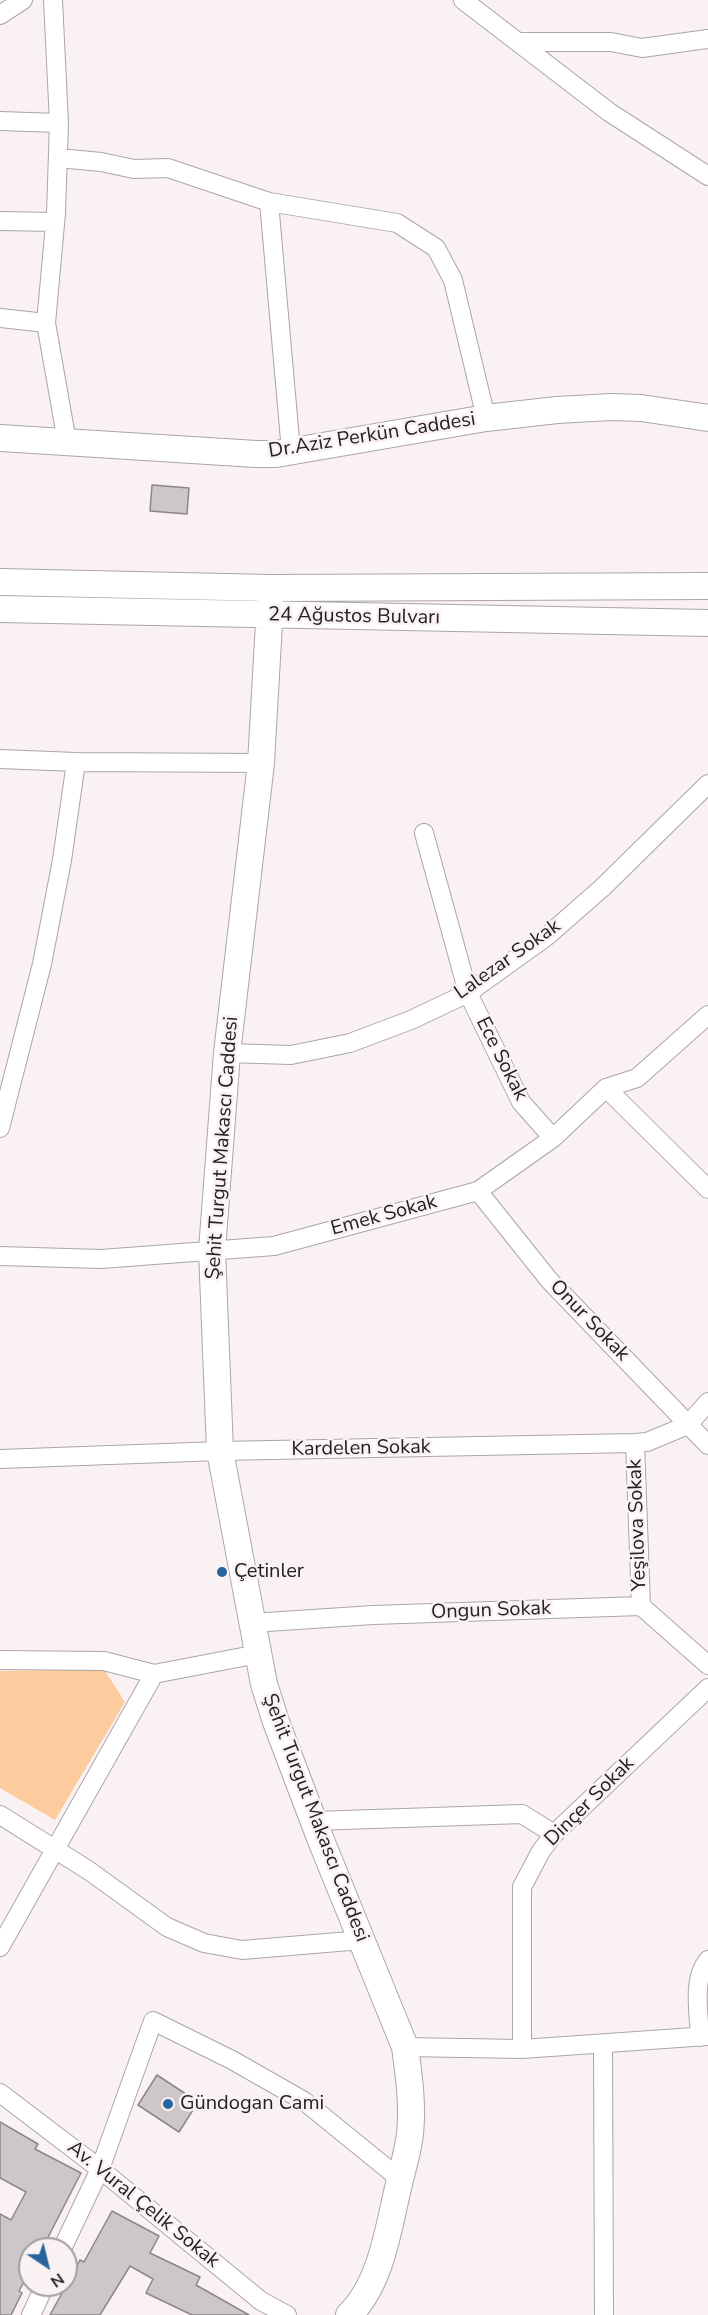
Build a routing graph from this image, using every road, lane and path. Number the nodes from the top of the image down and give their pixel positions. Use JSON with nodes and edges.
{"nodes":[{"id":1,"x":23,"y":0,"type":"edge"},
{"id":2,"x":53,"y":0,"type":"edge"},
{"id":3,"x":463,"y":0,"type":"edge"},
{"id":4,"x":0,"y":15,"type":"edge"},
{"id":5,"x":708,"y":39,"type":"edge"},
{"id":6,"x":518,"y":42,"type":"junction"},
{"id":7,"x":0,"y":121,"type":"edge"},
{"id":8,"x":59,"y":123,"type":"junction"},
{"id":9,"x":58,"y":159,"type":"junction"},
{"id":10,"x":708,"y":176,"type":"edge"},
{"id":11,"x":269,"y":202,"type":"junction"},
{"id":12,"x":0,"y":220,"type":"edge"},
{"id":13,"x":55,"y":222,"type":"junction"},
{"id":14,"x":0,"y":318,"type":"edge"},
{"id":15,"x":46,"y":323,"type":"junction"},
{"id":16,"x":486,"y":418,"type":"junction"},
{"id":17,"x":708,"y":418,"type":"edge"},
{"id":18,"x":0,"y":438,"type":"edge"},
{"id":19,"x":67,"y":442,"type":"junction"},
{"id":20,"x":291,"y":451,"type":"junction"},
{"id":21,"x":0,"y":582,"type":"edge"},
{"id":22,"x":708,"y":586,"type":"edge"},
{"id":23,"x":271,"y":588,"type":"junction"},
{"id":24,"x":0,"y":609,"type":"edge"},
{"id":25,"x":269,"y":615,"type":"junction"},
{"id":26,"x":708,"y":623,"type":"edge"},
{"id":27,"x":0,"y":759,"type":"edge"},
{"id":28,"x":76,"y":762,"type":"junction"},
{"id":29,"x":261,"y":763,"type":"junction"},
{"id":30,"x":708,"y":784,"type":"edge"},
{"id":31,"x":424,"y":833,"type":"dead end"},
{"id":32,"x":468,"y":993,"type":"junction"},
{"id":33,"x":708,"y":1015,"type":"edge"},
{"id":34,"x":227,"y":1053,"type":"junction"},
{"id":35,"x":606,"y":1088,"type":"junction"},
{"id":36,"x":0,"y":1128,"type":"edge"},
{"id":37,"x":554,"y":1138,"type":"junction"},
{"id":38,"x":708,"y":1189,"type":"edge"},
{"id":39,"x":478,"y":1191,"type":"junction"},
{"id":40,"x":212,"y":1250,"type":"junction"},
{"id":41,"x":0,"y":1256,"type":"edge"},
{"id":42,"x":708,"y":1402,"type":"edge"},
{"id":43,"x":688,"y":1425,"type":"junction"},
{"id":44,"x":635,"y":1443,"type":"junction"},
{"id":45,"x":708,"y":1445,"type":"edge"},
{"id":46,"x":220,"y":1451,"type":"junction"},
{"id":47,"x":0,"y":1460,"type":"edge"},
{"id":48,"x":641,"y":1606,"type":"junction"},
{"id":49,"x":252,"y":1623,"type":"junction"},
{"id":50,"x":258,"y":1654,"type":"junction"},
{"id":51,"x":0,"y":1660,"type":"edge"},
{"id":52,"x":708,"y":1665,"type":"edge"},
{"id":53,"x":154,"y":1674,"type":"junction"},
{"id":54,"x":708,"y":1688,"type":"edge"},
{"id":55,"x":0,"y":1815,"type":"edge"},
{"id":56,"x":314,"y":1821,"type":"junction"},
{"id":57,"x":554,"y":1833,"type":"junction"},
{"id":58,"x":54,"y":1848,"type":"junction"},
{"id":59,"x":362,"y":1940,"type":"junction"},
{"id":60,"x":0,"y":1947,"type":"edge"},
{"id":61,"x":708,"y":1960,"type":"edge"},
{"id":62,"x":704,"y":2036,"type":"edge"},
{"id":63,"x":603,"y":2043,"type":"junction"},
{"id":64,"x":405,"y":2047,"type":"junction"},
{"id":65,"x":522,"y":2049,"type":"junction"},
{"id":66,"x":0,"y":2093,"type":"edge"},
{"id":67,"x":100,"y":2169,"type":"junction"},
{"id":68,"x":400,"y":2179,"type":"junction"},
{"id":69,"x":68,"y":2237,"type":"edge"},
{"id":70,"x":39,"y":2297,"type":"edge"},
{"id":71,"x":31,"y":2315,"type":"edge"},
{"id":72,"x":287,"y":2315,"type":"edge"},
{"id":73,"x":349,"y":2315,"type":"edge"},
{"id":74,"x":604,"y":2315,"type":"edge"}],
"edges":[{"from":1,"to":4,"type":"street"},
{"from":2,"to":8,"type":"street"},
{"from":3,"to":6,"type":"street"},
{"from":5,"to":6,"type":"street"},
{"from":6,"to":10,"type":"street"},
{"from":7,"to":8,"type":"street"},
{"from":8,"to":9,"type":"street"},
{"from":9,"to":11,"type":"street"},
{"from":9,"to":13,"type":"street"},
{"from":11,"to":16,"type":"street"},
{"from":11,"to":20,"type":"street"},
{"from":12,"to":13,"type":"street"},
{"from":13,"to":15,"type":"street"},
{"from":14,"to":15,"type":"street"},
{"from":15,"to":19,"type":"street"},
{"from":16,"to":17,"type":"street","name":"Dr.Aziz Perkün Caddesi"},
{"from":16,"to":20,"type":"street","name":"Dr.Aziz Perkün Caddesi"},
{"from":18,"to":19,"type":"street","name":"Dr.Aziz Perkün Caddesi"},
{"from":19,"to":20,"type":"street","name":"Dr.Aziz Perkün Caddesi"},
{"from":21,"to":23,"type":"street","name":"24 Ağustos Bulvarı"},
{"from":22,"to":23,"type":"street","name":"24 Ağustos Bulvarı"},
{"from":23,"to":25,"type":"street","name":"Şehit Turgut Makascı Caddesi"},
{"from":24,"to":25,"type":"street","name":"24 Ağustos Bulvarı"},
{"from":25,"to":26,"type":"street","name":"24 Ağustos Bulvarı"},
{"from":25,"to":29,"type":"street","name":"Şehit Turgut Makascı Caddesi"},
{"from":27,"to":28,"type":"street"},
{"from":28,"to":29,"type":"street"},
{"from":28,"to":36,"type":"street"},
{"from":29,"to":34,"type":"street","name":"Şehit Turgut Makascı Caddesi"},
{"from":30,"to":32,"type":"street","name":"Lalezar Sokak"},
{"from":31,"to":32,"type":"street","name":"Ece Sokak"},
{"from":32,"to":34,"type":"street","name":"Lalezar Sokak"},
{"from":32,"to":37,"type":"street","name":"Ece Sokak"},
{"from":33,"to":35,"type":"street","name":"Emek Sokak"},
{"from":34,"to":40,"type":"street","name":"Şehit Turgut Makascı Caddesi"},
{"from":35,"to":37,"type":"street","name":"Emek Sokak"},
{"from":35,"to":38,"type":"street"},
{"from":37,"to":39,"type":"street","name":"Emek Sokak"},
{"from":39,"to":40,"type":"street","name":"Emek Sokak"},
{"from":39,"to":43,"type":"street","name":"Onur Sokak"},
{"from":40,"to":41,"type":"street","name":"Emek Sokak"},
{"from":40,"to":46,"type":"street","name":"Şehit Turgut Makascı Caddesi"},
{"from":42,"to":43,"type":"street","name":"Kardelen Sokak"},
{"from":43,"to":44,"type":"street","name":"Kardelen Sokak"},
{"from":43,"to":45,"type":"street","name":"Onur Sokak"},
{"from":44,"to":46,"type":"street","name":"Kardelen Sokak"},
{"from":44,"to":48,"type":"street","name":"Yeşilova Sokak"},
{"from":46,"to":47,"type":"street","name":"Kardelen Sokak"},
{"from":46,"to":49,"type":"street","name":"Şehit Turgut Makascı Caddesi"},
{"from":48,"to":49,"type":"street","name":"Ongun Sokak"},
{"from":48,"to":52,"type":"street"},
{"from":49,"to":50,"type":"street","name":"Şehit Turgut Makascı Caddesi"},
{"from":50,"to":53,"type":"street"},
{"from":50,"to":56,"type":"street","name":"Şehit Turgut Makascı Caddesi"},
{"from":51,"to":53,"type":"street"},
{"from":53,"to":58,"type":"street"},
{"from":54,"to":57,"type":"street","name":"Dinçer Sokak"},
{"from":55,"to":58,"type":"street"},
{"from":56,"to":57,"type":"street"},
{"from":56,"to":59,"type":"street","name":"Şehit Turgut Makascı Caddesi"},
{"from":57,"to":65,"type":"street","name":"Dinçer Sokak"},
{"from":58,"to":59,"type":"street"},
{"from":58,"to":60,"type":"street"},
{"from":59,"to":64,"type":"street","name":"Şehit Turgut Makascı Caddesi"},
{"from":61,"to":62,"type":"street"},
{"from":62,"to":63,"type":"street"},
{"from":63,"to":65,"type":"street"},
{"from":63,"to":74,"type":"street"},
{"from":64,"to":65,"type":"street"},
{"from":64,"to":68,"type":"street","name":"Şehit Turgut Makascı Caddesi"},
{"from":66,"to":67,"type":"street","name":"Av. Vural Çelik Sokak"},
{"from":67,"to":68,"type":"street"},
{"from":67,"to":69,"type":"street"},
{"from":67,"to":72,"type":"street","name":"Av. Vural Çelik Sokak"},
{"from":68,"to":73,"type":"street","name":"Şehit Turgut Makascı Caddesi"},
{"from":70,"to":71,"type":"street"}]}
